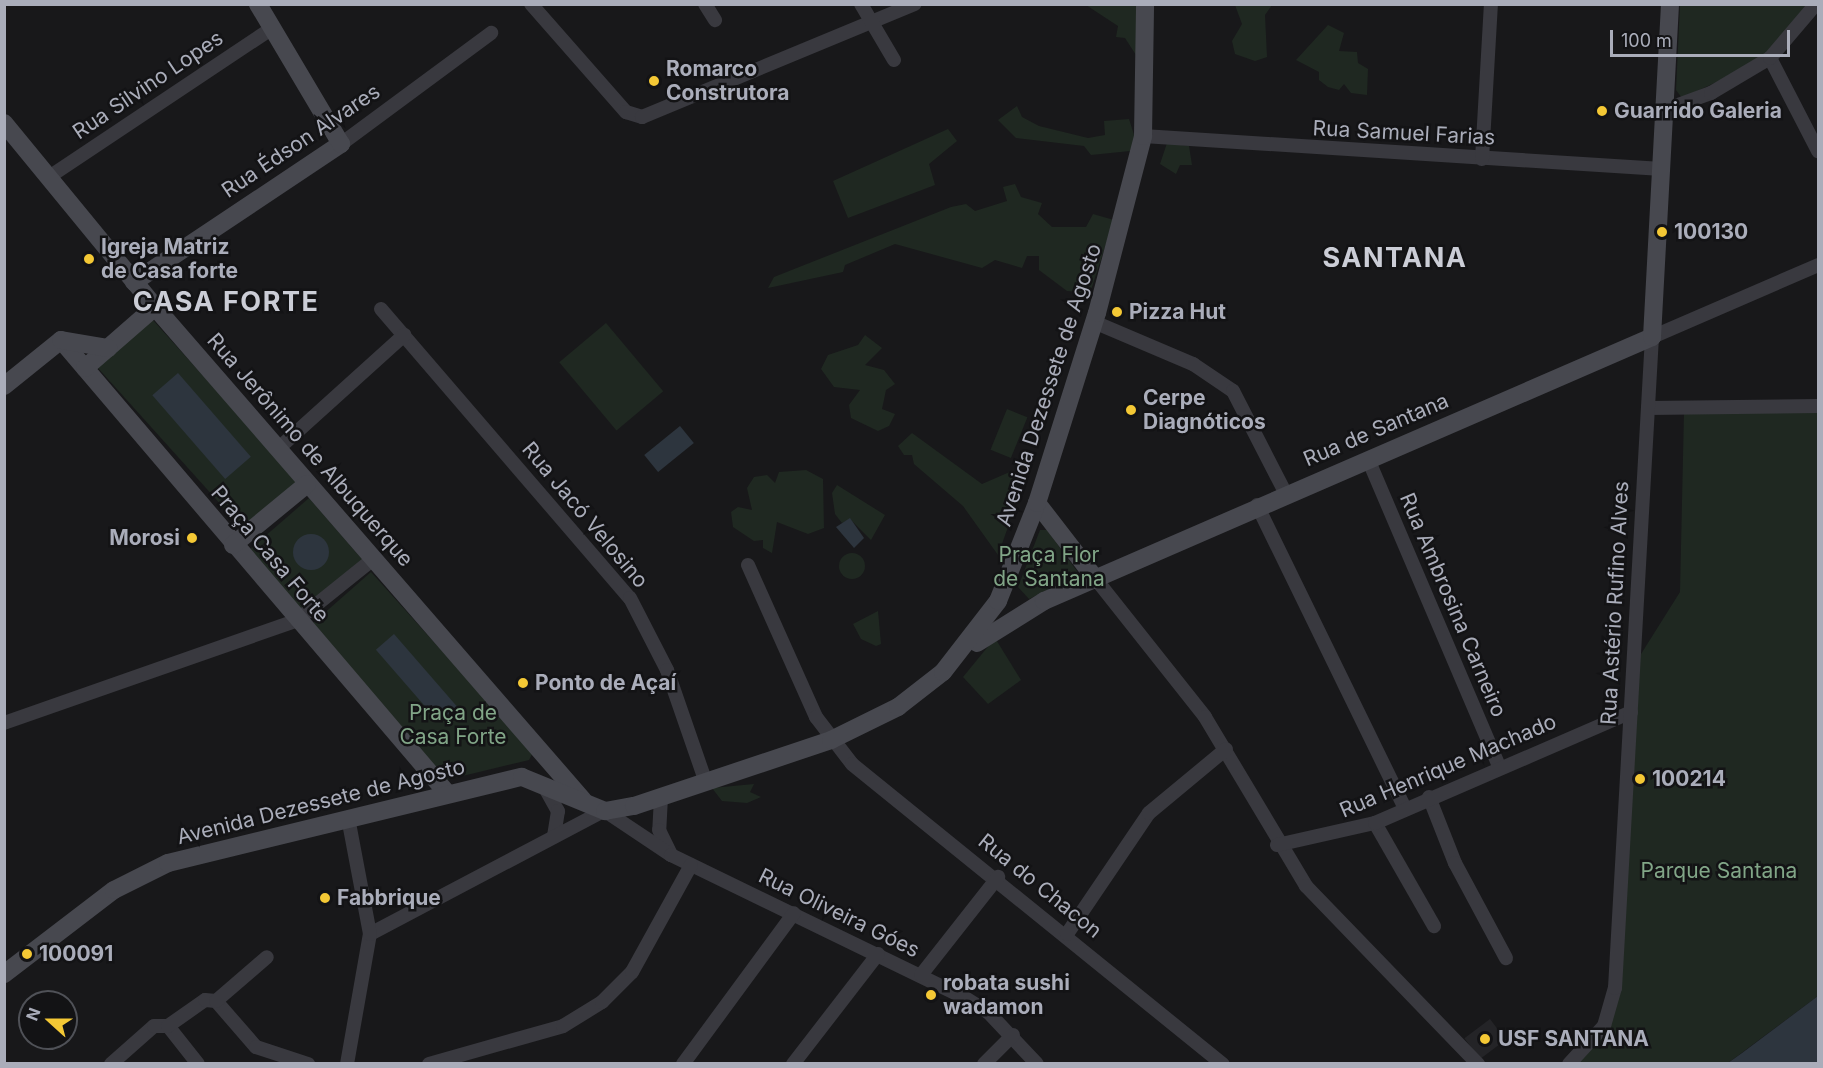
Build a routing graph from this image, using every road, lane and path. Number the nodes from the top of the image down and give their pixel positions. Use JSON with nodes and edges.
{"nodes":[{"id":1,"x":258,"y":4,"type":"edge"},
{"id":2,"x":531,"y":4,"type":"edge"},
{"id":3,"x":705,"y":4,"type":"edge"},
{"id":4,"x":861,"y":4,"type":"edge"},
{"id":5,"x":915,"y":4,"type":"edge"},
{"id":6,"x":1145,"y":4,"type":"edge"},
{"id":7,"x":1491,"y":4,"type":"edge"},
{"id":8,"x":1670,"y":4,"type":"edge"},
{"id":9,"x":1816,"y":4,"type":"edge"},
{"id":10,"x":715,"y":20,"type":"dead end"},
{"id":11,"x":873,"y":23,"type":"junction"},
{"id":12,"x":271,"y":29,"type":"junction"},
{"id":13,"x":491,"y":33,"type":"dead end"},
{"id":14,"x":1770,"y":58,"type":"junction"},
{"id":15,"x":894,"y":60,"type":"dead end"},
{"id":16,"x":1667,"y":109,"type":"junction"},
{"id":17,"x":4,"y":123,"type":"edge"},
{"id":18,"x":1143,"y":136,"type":"junction"},
{"id":19,"x":341,"y":144,"type":"junction"},
{"id":20,"x":1818,"y":151,"type":"edge"},
{"id":21,"x":1482,"y":159,"type":"junction"},
{"id":22,"x":1662,"y":169,"type":"junction"},
{"id":23,"x":49,"y":177,"type":"junction"},
{"id":24,"x":1818,"y":265,"type":"edge"},
{"id":25,"x":134,"y":282,"type":"junction"},
{"id":26,"x":155,"y":307,"type":"junction"},
{"id":27,"x":381,"y":309,"type":"dead end"},
{"id":28,"x":1094,"y":322,"type":"junction"},
{"id":29,"x":404,"y":335,"type":"junction"},
{"id":30,"x":1652,"y":337,"type":"junction"},
{"id":31,"x":61,"y":340,"type":"junction"},
{"id":32,"x":108,"y":348,"type":"junction"},
{"id":33,"x":85,"y":368,"type":"junction"},
{"id":34,"x":4,"y":386,"type":"edge"},
{"id":35,"x":1818,"y":406,"type":"edge"},
{"id":36,"x":1648,"y":408,"type":"junction"},
{"id":37,"x":279,"y":448,"type":"junction"},
{"id":38,"x":1368,"y":459,"type":"junction"},
{"id":39,"x":307,"y":484,"type":"junction"},
{"id":40,"x":1286,"y":492,"type":"junction"},
{"id":41,"x":1036,"y":503,"type":"junction"},
{"id":42,"x":1257,"y":505,"type":"junction"},
{"id":43,"x":233,"y":545,"type":"junction"},
{"id":44,"x":373,"y":559,"type":"junction"},
{"id":45,"x":748,"y":565,"type":"dead end"},
{"id":46,"x":1095,"y":578,"type":"junction"},
{"id":47,"x":296,"y":621,"type":"junction"},
{"id":48,"x":961,"y":655,"type":"junction"},
{"id":49,"x":1631,"y":712,"type":"junction"},
{"id":50,"x":4,"y":723,"type":"edge"},
{"id":51,"x":831,"y":740,"type":"junction"},
{"id":52,"x":1226,"y":749,"type":"junction"},
{"id":53,"x":1500,"y":768,"type":"junction"},
{"id":54,"x":705,"y":780,"type":"junction"},
{"id":55,"x":541,"y":782,"type":"junction"},
{"id":56,"x":447,"y":793,"type":"junction"},
{"id":57,"x":661,"y":797,"type":"junction"},
{"id":58,"x":1429,"y":797,"type":"junction"},
{"id":59,"x":586,"y":803,"type":"junction"},
{"id":60,"x":1405,"y":808,"type":"junction"},
{"id":61,"x":604,"y":811,"type":"junction"},
{"id":62,"x":348,"y":818,"type":"junction"},
{"id":63,"x":1375,"y":823,"type":"junction"},
{"id":64,"x":554,"y":837,"type":"junction"},
{"id":65,"x":1277,"y":845,"type":"junction"},
{"id":66,"x":671,"y":855,"type":"junction"},
{"id":67,"x":691,"y":866,"type":"junction"},
{"id":68,"x":998,"y":877,"type":"junction"},
{"id":69,"x":794,"y":914,"type":"junction"},
{"id":70,"x":1434,"y":926,"type":"dead end"},
{"id":71,"x":370,"y":934,"type":"junction"},
{"id":72,"x":1066,"y":934,"type":"junction"},
{"id":73,"x":878,"y":954,"type":"junction"},
{"id":74,"x":267,"y":957,"type":"dead end"},
{"id":75,"x":1506,"y":958,"type":"dead end"},
{"id":76,"x":4,"y":974,"type":"edge"},
{"id":77,"x":921,"y":975,"type":"junction"},
{"id":78,"x":216,"y":1001,"type":"junction"},
{"id":79,"x":168,"y":1026,"type":"junction"},
{"id":80,"x":1013,"y":1035,"type":"junction"},
{"id":81,"x":195,"y":1063,"type":"edge"},
{"id":82,"x":111,"y":1064,"type":"edge"},
{"id":83,"x":308,"y":1064,"type":"edge"},
{"id":84,"x":347,"y":1064,"type":"edge"},
{"id":85,"x":429,"y":1064,"type":"edge"},
{"id":86,"x":683,"y":1064,"type":"edge"},
{"id":87,"x":793,"y":1064,"type":"edge"},
{"id":88,"x":984,"y":1064,"type":"edge"},
{"id":89,"x":1037,"y":1064,"type":"edge"},
{"id":90,"x":1223,"y":1064,"type":"edge"},
{"id":91,"x":1478,"y":1064,"type":"edge"},
{"id":92,"x":1569,"y":1064,"type":"edge"}],
"edges":[{"from":1,"to":12,"type":"street"},
{"from":2,"to":11,"type":"street"},
{"from":3,"to":10,"type":"street"},
{"from":4,"to":11,"type":"street"},
{"from":5,"to":11,"type":"street"},
{"from":6,"to":18,"type":"street","name":"Avenida Dezessete de Agosto"},
{"from":7,"to":21,"type":"street"},
{"from":8,"to":16,"type":"street","name":"Rua Astério Rufino Alves"},
{"from":9,"to":14,"type":"street"},
{"from":11,"to":15,"type":"street"},
{"from":12,"to":19,"type":"street"},
{"from":12,"to":23,"type":"street","name":"Rua Silvino Lopes"},
{"from":13,"to":19,"type":"street","name":"Rua Édson Alvares"},
{"from":14,"to":16,"type":"street"},
{"from":14,"to":20,"type":"street"},
{"from":16,"to":22,"type":"street","name":"Rua Astério Rufino Alves"},
{"from":17,"to":23,"type":"street","name":"Rua Jerônimo de Albuquerque"},
{"from":18,"to":21,"type":"street","name":"Rua Samuel Farias"},
{"from":18,"to":28,"type":"street","name":"Avenida Dezessete de Agosto"},
{"from":19,"to":25,"type":"street","name":"Rua Édson Alvares"},
{"from":21,"to":22,"type":"street","name":"Rua Samuel Farias"},
{"from":22,"to":30,"type":"street","name":"Rua Astério Rufino Alves"},
{"from":23,"to":25,"type":"street","name":"Rua Jerônimo de Albuquerque"},
{"from":24,"to":30,"type":"street","name":"Rua de Santana"},
{"from":25,"to":26,"type":"street","name":"Rua Jerônimo de Albuquerque"},
{"from":26,"to":32,"type":"street"},
{"from":26,"to":37,"type":"street","name":"Rua Jerônimo de Albuquerque"},
{"from":27,"to":29,"type":"street","name":"Rua Jacó Velosino"},
{"from":28,"to":40,"type":"street"},
{"from":28,"to":41,"type":"street","name":"Avenida Dezessete de Agosto"},
{"from":29,"to":37,"type":"street"},
{"from":29,"to":54,"type":"street","name":"Rua Jacó Velosino"},
{"from":30,"to":36,"type":"street","name":"Rua Astério Rufino Alves"},
{"from":30,"to":38,"type":"street","name":"Rua de Santana"},
{"from":31,"to":32,"type":"street"},
{"from":31,"to":33,"type":"street","name":"Praça Casa Forte"},
{"from":31,"to":34,"type":"street"},
{"from":32,"to":33,"type":"street"},
{"from":33,"to":43,"type":"street","name":"Praça Casa Forte"},
{"from":35,"to":36,"type":"street"},
{"from":36,"to":49,"type":"street","name":"Rua Astério Rufino Alves"},
{"from":37,"to":39,"type":"street","name":"Rua Jerônimo de Albuquerque"},
{"from":38,"to":40,"type":"street","name":"Rua de Santana"},
{"from":38,"to":53,"type":"street","name":"Rua Ambrosina Carneiro"},
{"from":39,"to":43,"type":"street"},
{"from":39,"to":44,"type":"street","name":"Rua Jerônimo de Albuquerque"},
{"from":40,"to":42,"type":"street","name":"Rua de Santana"},
{"from":41,"to":46,"type":"street"},
{"from":41,"to":48,"type":"street","name":"Avenida Dezessete de Agosto"},
{"from":42,"to":46,"type":"street","name":"Rua de Santana"},
{"from":42,"to":60,"type":"street"},
{"from":43,"to":47,"type":"street","name":"Praça Casa Forte"},
{"from":44,"to":47,"type":"street"},
{"from":44,"to":59,"type":"street","name":"Rua Jerônimo de Albuquerque"},
{"from":45,"to":51,"type":"street","name":"Rua do Chacon"},
{"from":46,"to":48,"type":"street","name":"Rua de Santana"},
{"from":46,"to":52,"type":"street"},
{"from":47,"to":50,"type":"street"},
{"from":47,"to":56,"type":"street","name":"Praça Casa Forte"},
{"from":48,"to":51,"type":"street","name":"Avenida Dezessete de Agosto"},
{"from":49,"to":53,"type":"street","name":"Rua Henrique Machado"},
{"from":49,"to":92,"type":"street","name":"Rua Astério Rufino Alves"},
{"from":51,"to":54,"type":"street","name":"Avenida Dezessete de Agosto"},
{"from":51,"to":68,"type":"street","name":"Rua do Chacon"},
{"from":52,"to":65,"type":"street"},
{"from":52,"to":72,"type":"street"},
{"from":53,"to":58,"type":"street","name":"Rua Henrique Machado"},
{"from":54,"to":57,"type":"street","name":"Avenida Dezessete de Agosto"},
{"from":55,"to":56,"type":"street","name":"Avenida Dezessete de Agosto"},
{"from":55,"to":59,"type":"street","name":"Avenida Dezessete de Agosto"},
{"from":55,"to":64,"type":"street"},
{"from":56,"to":62,"type":"street","name":"Avenida Dezessete de Agosto"},
{"from":57,"to":61,"type":"street","name":"Avenida Dezessete de Agosto"},
{"from":57,"to":66,"type":"street"},
{"from":58,"to":60,"type":"street","name":"Rua Henrique Machado"},
{"from":58,"to":75,"type":"street"},
{"from":59,"to":61,"type":"street","name":"Avenida Dezessete de Agosto"},
{"from":60,"to":63,"type":"street","name":"Rua Henrique Machado"},
{"from":61,"to":64,"type":"street"},
{"from":61,"to":66,"type":"street","name":"Rua Oliveira Góes"},
{"from":62,"to":71,"type":"street"},
{"from":62,"to":76,"type":"street","name":"Avenida Dezessete de Agosto"},
{"from":63,"to":65,"type":"street","name":"Rua Henrique Machado"},
{"from":63,"to":70,"type":"street"},
{"from":64,"to":71,"type":"street"},
{"from":65,"to":91,"type":"street"},
{"from":66,"to":67,"type":"street","name":"Rua Oliveira Góes"},
{"from":67,"to":69,"type":"street","name":"Rua Oliveira Góes"},
{"from":67,"to":85,"type":"street"},
{"from":68,"to":72,"type":"street","name":"Rua do Chacon"},
{"from":68,"to":77,"type":"street"},
{"from":69,"to":73,"type":"street","name":"Rua Oliveira Góes"},
{"from":69,"to":86,"type":"street"},
{"from":71,"to":84,"type":"street"},
{"from":72,"to":90,"type":"street","name":"Rua do Chacon"},
{"from":73,"to":77,"type":"street","name":"Rua Oliveira Góes"},
{"from":73,"to":87,"type":"street"},
{"from":74,"to":78,"type":"street"},
{"from":77,"to":80,"type":"street","name":"Rua Oliveira Góes"},
{"from":78,"to":79,"type":"street"},
{"from":78,"to":83,"type":"street"},
{"from":79,"to":81,"type":"street"},
{"from":79,"to":82,"type":"street"},
{"from":80,"to":88,"type":"street"},
{"from":80,"to":89,"type":"street","name":"Rua Oliveira Góes"}]}
